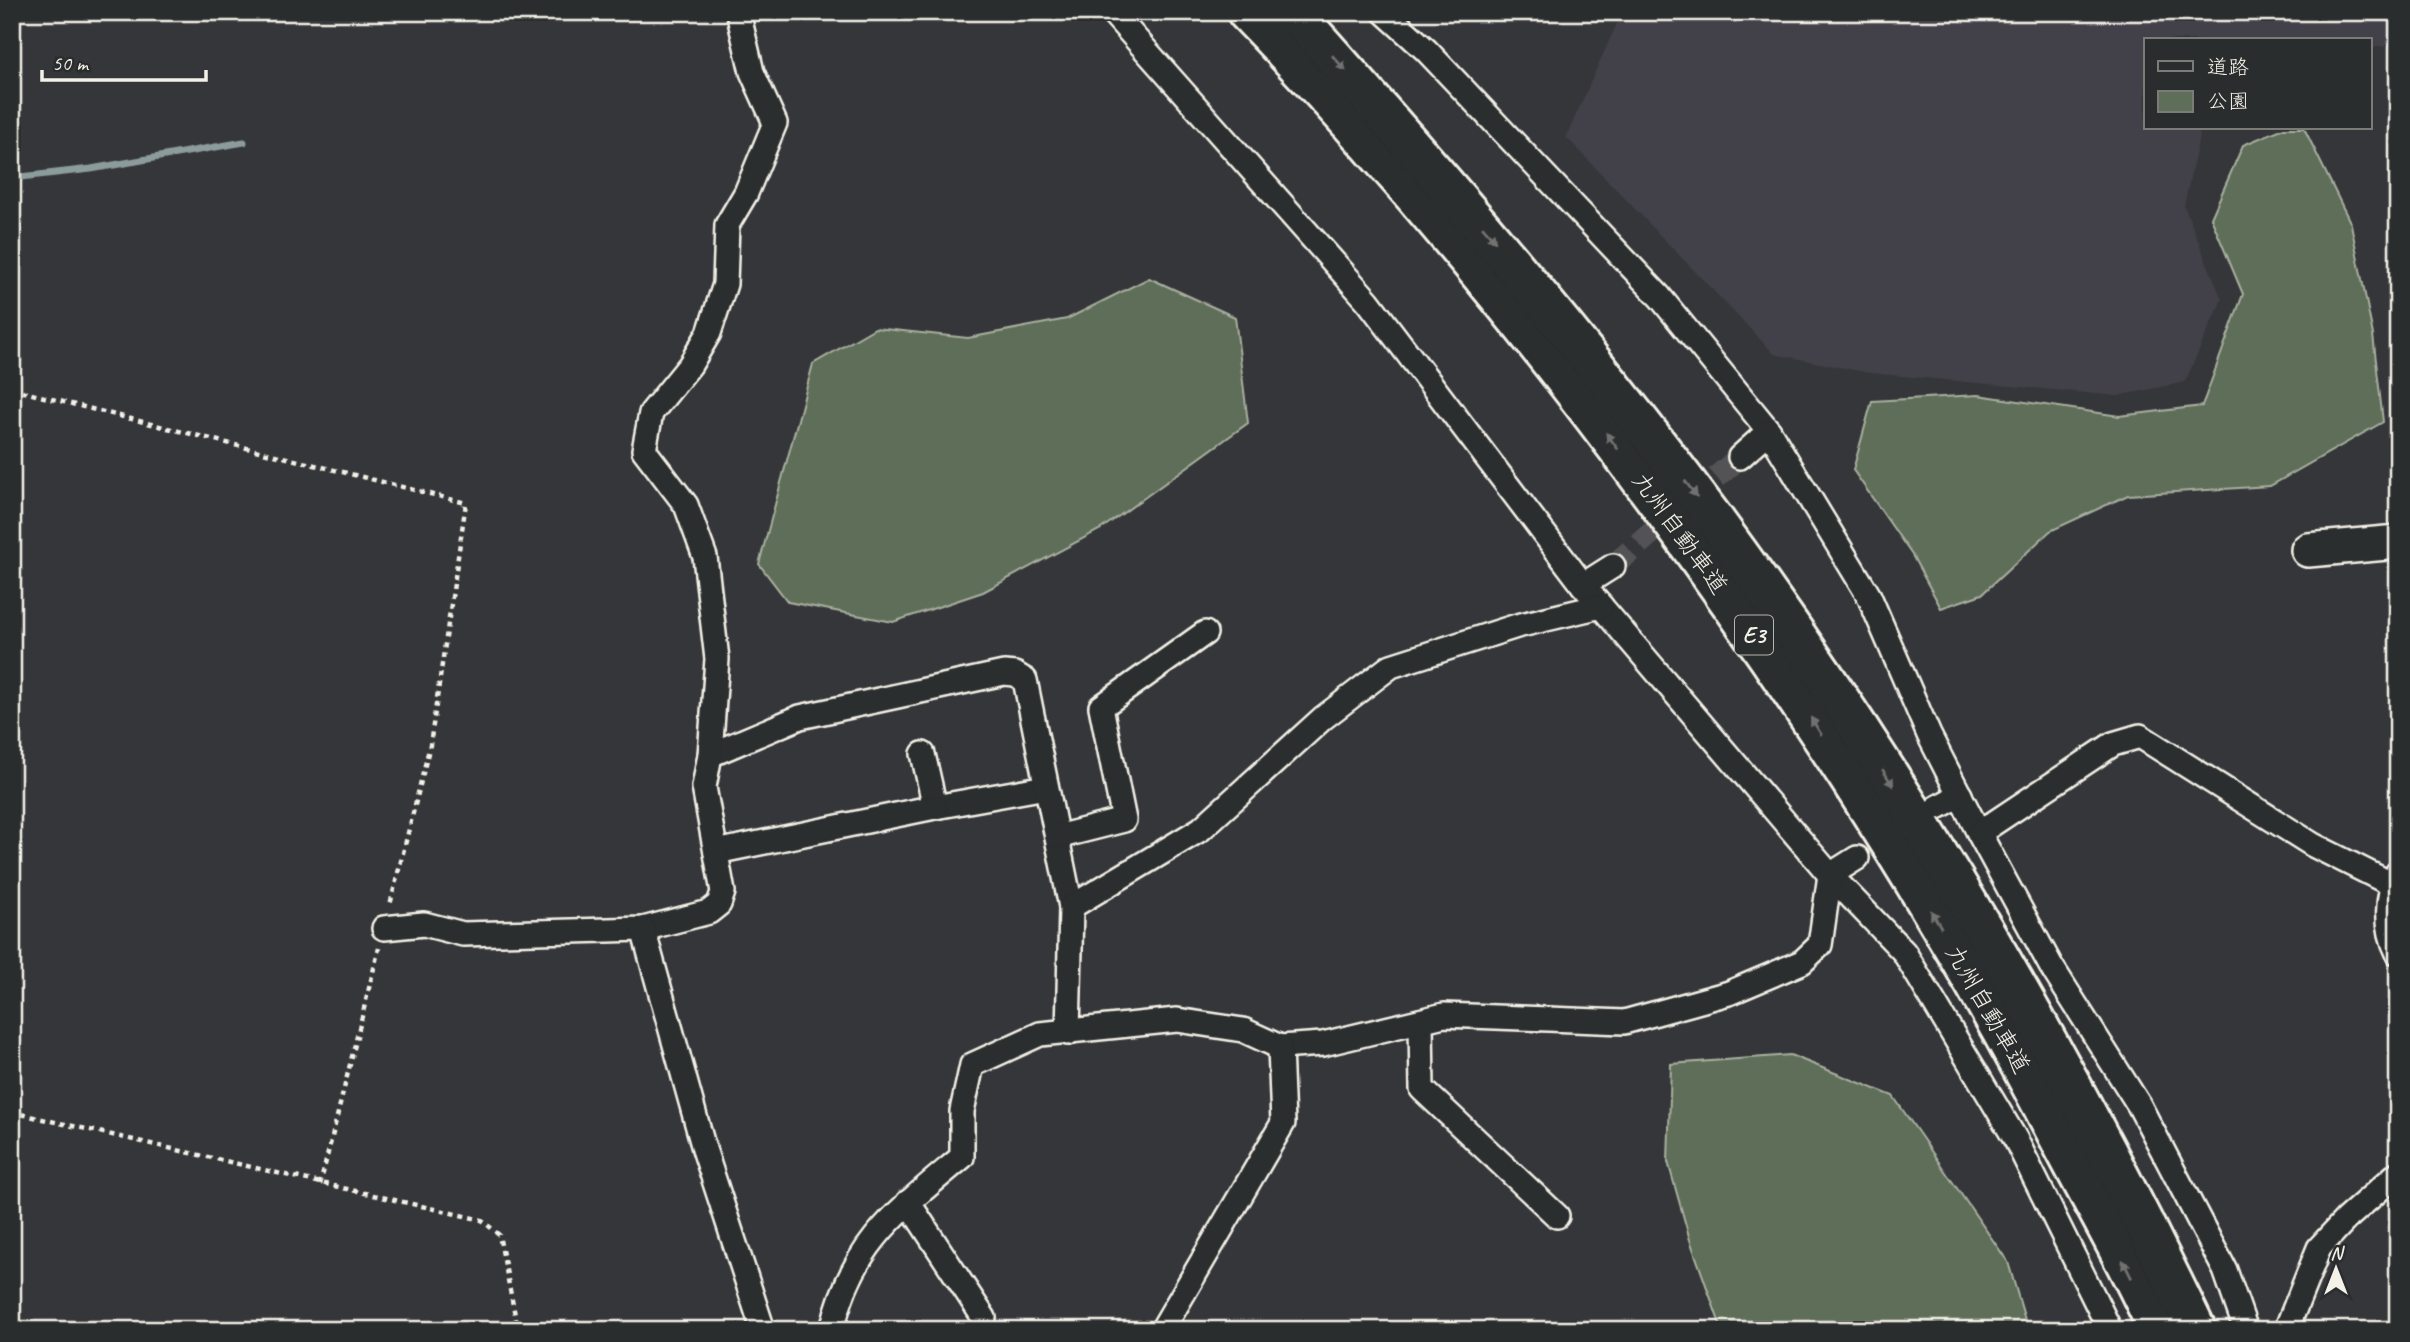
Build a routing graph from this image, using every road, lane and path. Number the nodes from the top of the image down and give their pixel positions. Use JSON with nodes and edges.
{"nodes":[{"id":1,"x":738,"y":12,"type":"edge"},
{"id":2,"x":1112,"y":12,"type":"edge"},
{"id":3,"x":1247,"y":12,"type":"edge"},
{"id":4,"x":1293,"y":12,"type":"edge"},
{"id":5,"x":1384,"y":12,"type":"edge"},
{"id":6,"x":12,"y":389,"type":"edge"},
{"id":7,"x":1769,"y":430,"type":"junction"},
{"id":8,"x":1740,"y":457,"type":"tunnel mouth"},
{"id":9,"x":2398,"y":542,"type":"edge"},
{"id":10,"x":2308,"y":550,"type":"dead end"},
{"id":11,"x":1613,"y":566,"type":"tunnel mouth"},
{"id":12,"x":1583,"y":585,"type":"junction"},
{"id":13,"x":1601,"y":606,"type":"junction"},
{"id":14,"x":1205,"y":633,"type":"dead end"},
{"id":15,"x":923,"y":754,"type":"dead end"},
{"id":16,"x":710,"y":755,"type":"junction"},
{"id":17,"x":1046,"y":787,"type":"junction"},
{"id":18,"x":1960,"y":794,"type":"junction"},
{"id":19,"x":934,"y":807,"type":"junction"},
{"id":20,"x":1938,"y":807,"type":"dead end"},
{"id":21,"x":1979,"y":833,"type":"junction"},
{"id":22,"x":1057,"y":837,"type":"junction"},
{"id":23,"x":716,"y":852,"type":"junction"},
{"id":24,"x":1857,"y":858,"type":"dead end"},
{"id":25,"x":1830,"y":875,"type":"junction"},
{"id":26,"x":2395,"y":878,"type":"edge"},
{"id":27,"x":1071,"y":907,"type":"junction"},
{"id":28,"x":384,"y":928,"type":"junction"},
{"id":29,"x":643,"y":929,"type":"junction"},
{"id":30,"x":2398,"y":953,"type":"edge"},
{"id":31,"x":1421,"y":1021,"type":"junction"},
{"id":32,"x":1068,"y":1033,"type":"junction"},
{"id":33,"x":1280,"y":1046,"type":"junction"},
{"id":34,"x":12,"y":1112,"type":"edge"},
{"id":35,"x":2398,"y":1173,"type":"edge"},
{"id":36,"x":320,"y":1185,"type":"junction"},
{"id":37,"x":908,"y":1202,"type":"junction"},
{"id":38,"x":1557,"y":1216,"type":"dead end"},
{"id":39,"x":984,"y":1318,"type":"dead end"},
{"id":40,"x":518,"y":1330,"type":"edge"},
{"id":41,"x":763,"y":1330,"type":"edge"},
{"id":42,"x":832,"y":1330,"type":"edge"},
{"id":43,"x":1162,"y":1330,"type":"edge"},
{"id":44,"x":2110,"y":1330,"type":"edge"},
{"id":45,"x":2158,"y":1330,"type":"edge"},
{"id":46,"x":2196,"y":1330,"type":"edge"},
{"id":47,"x":2246,"y":1330,"type":"edge"},
{"id":48,"x":2286,"y":1330,"type":"edge"}],
"edges":[{"from":1,"to":16,"type":"street"},
{"from":2,"to":12,"type":"street"},
{"from":45,"to":3,"type":"highway","name":"九州自動車道","number":"E3","one_way":true},
{"from":4,"to":46,"type":"highway","name":"九州自動車道","number":"E3","one_way":true},
{"from":5,"to":7,"type":"street"},
{"from":6,"to":28,"type":"path"},
{"from":7,"to":8,"type":"street"},
{"from":7,"to":18,"type":"street"},
{"from":9,"to":10,"type":"street"},
{"from":11,"to":12,"type":"street"},
{"from":12,"to":13,"type":"street"},
{"from":13,"to":25,"type":"street"},
{"from":13,"to":27,"type":"street"},
{"from":14,"to":22,"type":"street"},
{"from":15,"to":19,"type":"street"},
{"from":16,"to":17,"type":"street"},
{"from":16,"to":23,"type":"street"},
{"from":17,"to":19,"type":"street"},
{"from":17,"to":22,"type":"street"},
{"from":18,"to":20,"type":"street"},
{"from":18,"to":21,"type":"street"},
{"from":19,"to":23,"type":"street"},
{"from":21,"to":26,"type":"street"},
{"from":21,"to":47,"type":"street"},
{"from":22,"to":27,"type":"street"},
{"from":23,"to":29,"type":"street"},
{"from":24,"to":25,"type":"street"},
{"from":25,"to":31,"type":"street"},
{"from":25,"to":44,"type":"street"},
{"from":26,"to":30,"type":"street"},
{"from":27,"to":32,"type":"street"},
{"from":28,"to":29,"type":"street"},
{"from":28,"to":36,"type":"path"},
{"from":29,"to":41,"type":"street"},
{"from":31,"to":33,"type":"street"},
{"from":31,"to":38,"type":"street"},
{"from":32,"to":33,"type":"street"},
{"from":32,"to":37,"type":"street"},
{"from":33,"to":43,"type":"street"},
{"from":34,"to":36,"type":"path"},
{"from":35,"to":48,"type":"street"},
{"from":36,"to":40,"type":"path"},
{"from":37,"to":39,"type":"street"},
{"from":37,"to":42,"type":"street"}]}
